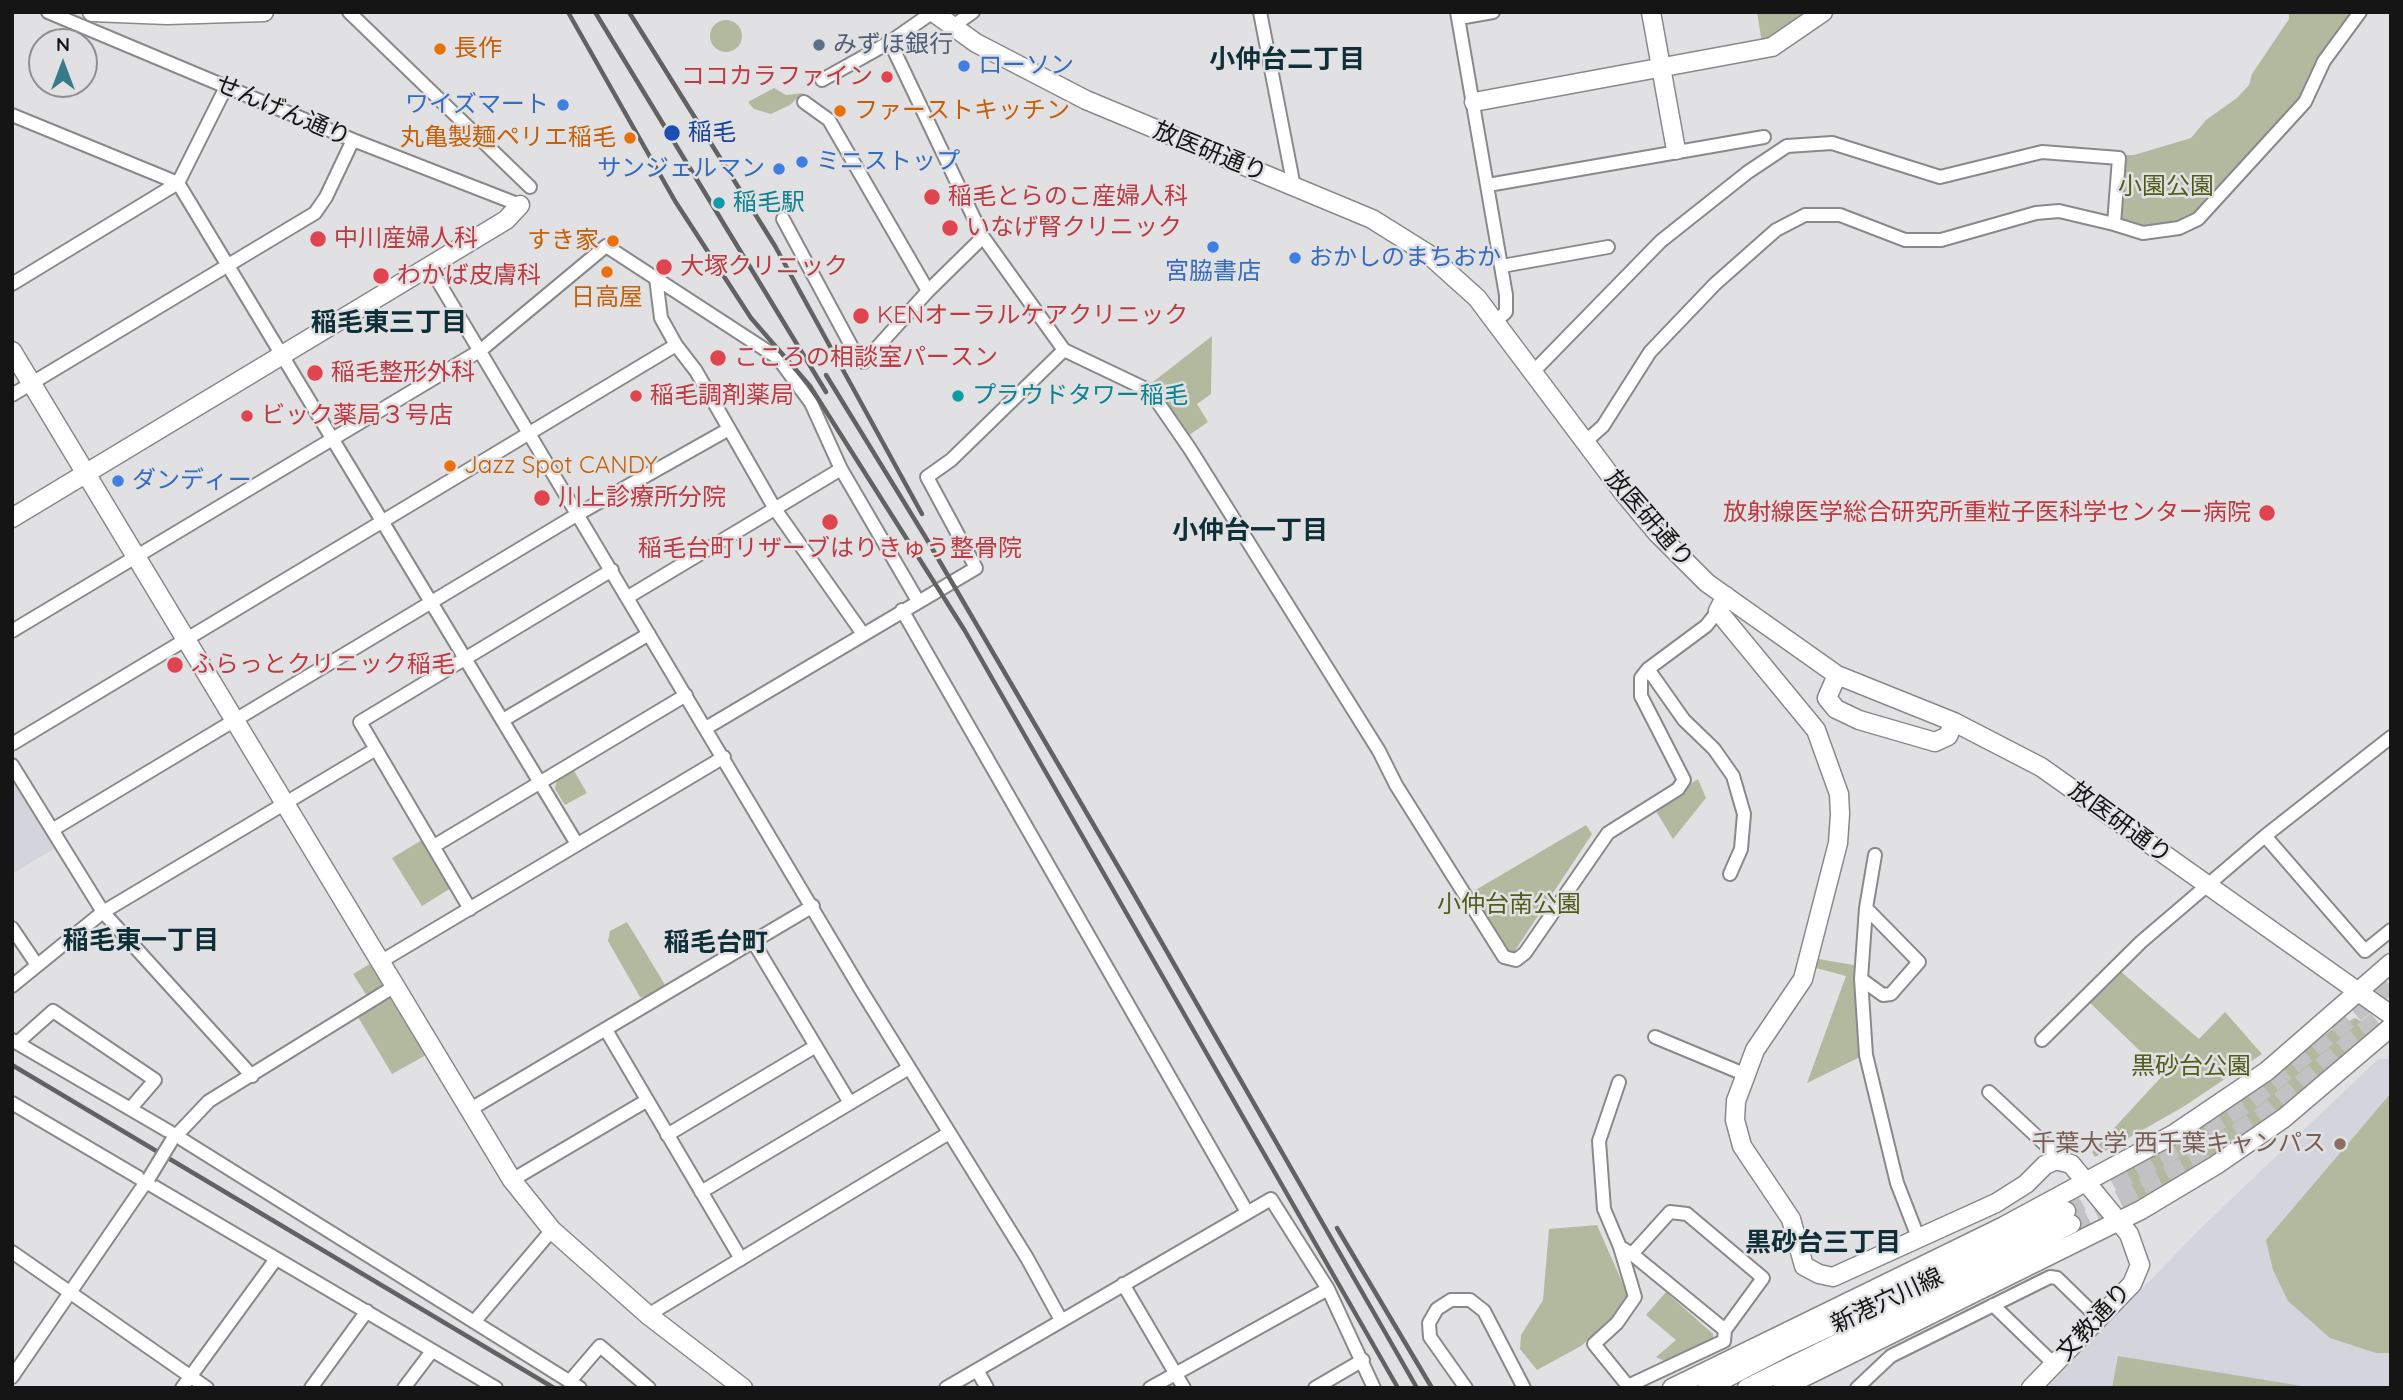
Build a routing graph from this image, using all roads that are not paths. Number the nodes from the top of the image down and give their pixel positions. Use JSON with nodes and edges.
{"nodes":[{"id":1,"x":48,"y":12,"type":"edge"},
{"id":2,"x":92,"y":12,"type":"edge"},
{"id":3,"x":264,"y":12,"type":"edge"},
{"id":4,"x":349,"y":12,"type":"edge"},
{"id":5,"x":933,"y":12,"type":"edge"},
{"id":6,"x":973,"y":12,"type":"edge"},
{"id":7,"x":1260,"y":12,"type":"edge"},
{"id":8,"x":1493,"y":12,"type":"edge"},
{"id":9,"x":1651,"y":12,"type":"edge"},
{"id":10,"x":1822,"y":12,"type":"edge"},
{"id":11,"x":2360,"y":12,"type":"edge"},
{"id":12,"x":1458,"y":15,"type":"edge"},
{"id":13,"x":953,"y":26,"type":"junction"},
{"id":14,"x":890,"y":42,"type":"junction"},
{"id":15,"x":1661,"y":68,"type":"junction"},
{"id":16,"x":822,"y":80,"type":"dead end"},
{"id":17,"x":226,"y":87,"type":"junction"},
{"id":18,"x":804,"y":102,"type":"dead end"},
{"id":19,"x":1474,"y":102,"type":"junction"},
{"id":20,"x":12,"y":115,"type":"edge"},
{"id":21,"x":1765,"y":137,"type":"dead end"},
{"id":22,"x":353,"y":141,"type":"junction"},
{"id":23,"x":1676,"y":150,"type":"junction"},
{"id":24,"x":178,"y":183,"type":"junction"},
{"id":25,"x":1488,"y":185,"type":"junction"},
{"id":26,"x":530,"y":187,"type":"dead end"},
{"id":27,"x":1294,"y":187,"type":"junction"},
{"id":28,"x":520,"y":205,"type":"joint"},
{"id":29,"x":783,"y":219,"type":"dead end"},
{"id":30,"x":2114,"y":224,"type":"junction"},
{"id":31,"x":983,"y":237,"type":"junction"},
{"id":32,"x":1608,"y":247,"type":"dead end"},
{"id":33,"x":229,"y":264,"type":"junction"},
{"id":34,"x":429,"y":266,"type":"junction"},
{"id":35,"x":1502,"y":266,"type":"junction"},
{"id":36,"x":656,"y":278,"type":"junction"},
{"id":37,"x":12,"y":284,"type":"edge"},
{"id":38,"x":928,"y":291,"type":"junction"},
{"id":39,"x":1496,"y":321,"type":"junction"},
{"id":40,"x":676,"y":345,"type":"junction"},
{"id":41,"x":481,"y":350,"type":"junction"},
{"id":42,"x":1064,"y":350,"type":"junction"},
{"id":43,"x":12,"y":351,"type":"edge"},
{"id":44,"x":282,"y":356,"type":"junction"},
{"id":45,"x":1533,"y":372,"type":"junction"},
{"id":46,"x":32,"y":384,"type":"junction"},
{"id":47,"x":12,"y":395,"type":"edge"},
{"id":48,"x":729,"y":429,"type":"junction"},
{"id":49,"x":528,"y":433,"type":"junction"},
{"id":50,"x":332,"y":438,"type":"junction"},
{"id":51,"x":1586,"y":442,"type":"junction"},
{"id":52,"x":841,"y":469,"type":"junction"},
{"id":53,"x":86,"y":473,"type":"junction"},
{"id":54,"x":775,"y":509,"type":"junction"},
{"id":55,"x":578,"y":514,"type":"junction"},
{"id":56,"x":12,"y":518,"type":"edge"},
{"id":57,"x":383,"y":520,"type":"junction"},
{"id":58,"x":135,"y":556,"type":"junction"},
{"id":59,"x":612,"y":570,"type":"junction"},
{"id":60,"x":628,"y":597,"type":"junction"},
{"id":61,"x":918,"y":601,"type":"junction"},
{"id":62,"x":430,"y":603,"type":"junction"},
{"id":63,"x":1722,"y":603,"type":"junction"},
{"id":64,"x":902,"y":610,"type":"junction"},
{"id":65,"x":12,"y":631,"type":"edge"},
{"id":66,"x":649,"y":634,"type":"junction"},
{"id":67,"x":863,"y":634,"type":"junction"},
{"id":68,"x":185,"y":639,"type":"junction"},
{"id":69,"x":465,"y":658,"type":"junction"},
{"id":70,"x":1648,"y":669,"type":"junction"},
{"id":71,"x":1837,"y":675,"type":"junction"},
{"id":72,"x":686,"y":695,"type":"junction"},
{"id":73,"x":503,"y":720,"type":"junction"},
{"id":74,"x":234,"y":721,"type":"junction"},
{"id":75,"x":1954,"y":722,"type":"junction"},
{"id":76,"x":706,"y":728,"type":"junction"},
{"id":77,"x":2391,"y":737,"type":"edge"},
{"id":78,"x":12,"y":744,"type":"edge"},
{"id":79,"x":376,"y":749,"type":"junction"},
{"id":80,"x":724,"y":757,"type":"junction"},
{"id":81,"x":12,"y":765,"type":"edge"},
{"id":82,"x":539,"y":782,"type":"junction"},
{"id":83,"x":283,"y":805,"type":"junction"},
{"id":84,"x":52,"y":830,"type":"junction"},
{"id":85,"x":2266,"y":836,"type":"junction"},
{"id":86,"x":577,"y":844,"type":"junction"},
{"id":87,"x":434,"y":846,"type":"junction"},
{"id":88,"x":1875,"y":855,"type":"dead end"},
{"id":89,"x":1730,"y":874,"type":"dead end"},
{"id":90,"x":2208,"y":887,"type":"junction"},
{"id":91,"x":813,"y":906,"type":"junction"},
{"id":92,"x":1866,"y":908,"type":"junction"},
{"id":93,"x":470,"y":909,"type":"junction"},
{"id":94,"x":103,"y":912,"type":"junction"},
{"id":95,"x":12,"y":928,"type":"edge"},
{"id":96,"x":2391,"y":930,"type":"edge"},
{"id":97,"x":754,"y":943,"type":"junction"},
{"id":98,"x":380,"y":962,"type":"junction"},
{"id":99,"x":2391,"y":963,"type":"edge"},
{"id":100,"x":37,"y":965,"type":"junction"},
{"id":101,"x":1861,"y":979,"type":"junction"},
{"id":102,"x":12,"y":986,"type":"edge"},
{"id":103,"x":395,"y":986,"type":"junction"},
{"id":104,"x":2357,"y":992,"type":"junction"},
{"id":105,"x":2391,"y":1015,"type":"edge"},
{"id":106,"x":2391,"y":1027,"type":"edge"},
{"id":107,"x":606,"y":1030,"type":"junction"},
{"id":108,"x":1656,"y":1037,"type":"dead end"},
{"id":109,"x":2042,"y":1040,"type":"dead end"},
{"id":110,"x":15,"y":1041,"type":"edge"},
{"id":111,"x":816,"y":1046,"type":"junction"},
{"id":112,"x":909,"y":1068,"type":"junction"},
{"id":113,"x":1744,"y":1074,"type":"junction"},
{"id":114,"x":252,"y":1076,"type":"junction"},
{"id":115,"x":1619,"y":1082,"type":"dead end"},
{"id":116,"x":1989,"y":1092,"type":"dead end"},
{"id":117,"x":646,"y":1101,"type":"junction"},
{"id":118,"x":12,"y":1103,"type":"edge"},
{"id":119,"x":850,"y":1103,"type":"junction"},
{"id":120,"x":130,"y":1110,"type":"junction"},
{"id":121,"x":469,"y":1110,"type":"junction"},
{"id":122,"x":948,"y":1133,"type":"junction"},
{"id":123,"x":667,"y":1135,"type":"junction"},
{"id":124,"x":173,"y":1138,"type":"junction"},
{"id":125,"x":2063,"y":1161,"type":"junction"},
{"id":126,"x":512,"y":1180,"type":"junction"},
{"id":127,"x":147,"y":1181,"type":"junction"},
{"id":128,"x":2088,"y":1181,"type":"junction"},
{"id":129,"x":701,"y":1192,"type":"junction"},
{"id":130,"x":1247,"y":1212,"type":"junction"},
{"id":131,"x":2119,"y":1222,"type":"junction"},
{"id":132,"x":552,"y":1230,"type":"junction"},
{"id":133,"x":1918,"y":1237,"type":"junction"},
{"id":134,"x":1626,"y":1251,"type":"junction"},
{"id":135,"x":12,"y":1252,"type":"edge"},
{"id":136,"x":276,"y":1259,"type":"junction"},
{"id":137,"x":741,"y":1259,"type":"junction"},
{"id":138,"x":1123,"y":1284,"type":"junction"},
{"id":139,"x":1328,"y":1289,"type":"junction"},
{"id":140,"x":71,"y":1293,"type":"junction"},
{"id":141,"x":1993,"y":1305,"type":"junction"},
{"id":142,"x":367,"y":1311,"type":"junction"},
{"id":143,"x":648,"y":1315,"type":"junction"},
{"id":144,"x":2098,"y":1318,"type":"junction"},
{"id":145,"x":1061,"y":1320,"type":"junction"},
{"id":146,"x":474,"y":1322,"type":"junction"},
{"id":147,"x":1725,"y":1330,"type":"junction"},
{"id":148,"x":432,"y":1351,"type":"junction"},
{"id":149,"x":1363,"y":1360,"type":"junction"},
{"id":150,"x":2054,"y":1364,"type":"junction"},
{"id":151,"x":977,"y":1370,"type":"junction"},
{"id":152,"x":1175,"y":1373,"type":"junction"},
{"id":153,"x":191,"y":1376,"type":"junction"},
{"id":154,"x":12,"y":1377,"type":"edge"},
{"id":155,"x":575,"y":1385,"type":"edge"},
{"id":156,"x":739,"y":1386,"type":"edge"},
{"id":157,"x":182,"y":1388,"type":"edge"},
{"id":158,"x":207,"y":1388,"type":"edge"},
{"id":159,"x":311,"y":1388,"type":"edge"},
{"id":160,"x":404,"y":1388,"type":"edge"},
{"id":161,"x":496,"y":1388,"type":"edge"},
{"id":162,"x":649,"y":1388,"type":"edge"},
{"id":163,"x":946,"y":1388,"type":"edge"},
{"id":164,"x":987,"y":1388,"type":"edge"},
{"id":165,"x":1150,"y":1388,"type":"edge"},
{"id":166,"x":1184,"y":1388,"type":"edge"},
{"id":167,"x":1315,"y":1388,"type":"edge"},
{"id":168,"x":1374,"y":1388,"type":"edge"},
{"id":169,"x":1466,"y":1388,"type":"edge"},
{"id":170,"x":1524,"y":1388,"type":"edge"},
{"id":171,"x":1672,"y":1388,"type":"edge"},
{"id":172,"x":1707,"y":1388,"type":"edge"},
{"id":173,"x":1747,"y":1388,"type":"edge"},
{"id":174,"x":1782,"y":1388,"type":"edge"},
{"id":175,"x":1857,"y":1388,"type":"edge"},
{"id":176,"x":2031,"y":1388,"type":"edge"}],
"edges":[{"from":1,"to":17,"type":"street","name":"せんげん通り"},
{"from":2,"to":3,"type":"street"},
{"from":4,"to":26,"type":"street"},
{"from":5,"to":13,"type":"street","name":"放医研通り"},
{"from":5,"to":14,"type":"street"},
{"from":6,"to":13,"type":"street"},
{"from":7,"to":27,"type":"street"},
{"from":8,"to":12,"type":"street"},
{"from":9,"to":15,"type":"street"},
{"from":10,"to":15,"type":"street"},
{"from":11,"to":30,"type":"street"},
{"from":12,"to":19,"type":"street"},
{"from":13,"to":27,"type":"street","name":"放医研通り"},
{"from":14,"to":16,"type":"street"},
{"from":14,"to":31,"type":"street"},
{"from":15,"to":19,"type":"street"},
{"from":15,"to":23,"type":"street"},
{"from":17,"to":22,"type":"street","name":"せんげん通り"},
{"from":17,"to":24,"type":"street"},
{"from":18,"to":38,"type":"street"},
{"from":19,"to":25,"type":"street"},
{"from":20,"to":24,"type":"street"},
{"from":21,"to":23,"type":"street"},
{"from":22,"to":28,"type":"street","name":"せんげん通り"},
{"from":22,"to":33,"type":"street"},
{"from":23,"to":25,"type":"street"},
{"from":24,"to":33,"type":"street"},
{"from":24,"to":37,"type":"street"},
{"from":25,"to":35,"type":"street"},
{"from":27,"to":39,"type":"street","name":"放医研通り"},
{"from":28,"to":34,"type":"street"},
{"from":29,"to":38,"type":"street"},
{"from":30,"to":45,"type":"street"},
{"from":30,"to":51,"type":"street"},
{"from":31,"to":38,"type":"street"},
{"from":31,"to":42,"type":"street"},
{"from":32,"to":35,"type":"street"},
{"from":33,"to":44,"type":"street"},
{"from":33,"to":46,"type":"street"},
{"from":34,"to":41,"type":"street"},
{"from":34,"to":44,"type":"street"},
{"from":35,"to":39,"type":"street"},
{"from":36,"to":40,"type":"street"},
{"from":36,"to":41,"type":"street"},
{"from":36,"to":52,"type":"street"},
{"from":39,"to":45,"type":"street","name":"放医研通り"},
{"from":40,"to":48,"type":"street"},
{"from":40,"to":49,"type":"street"},
{"from":41,"to":49,"type":"street"},
{"from":41,"to":50,"type":"street"},
{"from":42,"to":61,"type":"street"},
{"from":42,"to":70,"type":"street"},
{"from":43,"to":46,"type":"street"},
{"from":44,"to":50,"type":"street"},
{"from":44,"to":53,"type":"street"},
{"from":45,"to":51,"type":"street","name":"放医研通り"},
{"from":46,"to":47,"type":"street"},
{"from":46,"to":53,"type":"street"},
{"from":48,"to":54,"type":"street"},
{"from":48,"to":55,"type":"street"},
{"from":49,"to":55,"type":"street"},
{"from":49,"to":57,"type":"street"},
{"from":50,"to":57,"type":"street"},
{"from":50,"to":58,"type":"street"},
{"from":51,"to":63,"type":"street","name":"放医研通り"},
{"from":52,"to":54,"type":"street"},
{"from":52,"to":61,"type":"street"},
{"from":53,"to":56,"type":"street"},
{"from":53,"to":58,"type":"street"},
{"from":54,"to":60,"type":"street"},
{"from":54,"to":67,"type":"street"},
{"from":55,"to":59,"type":"street"},
{"from":55,"to":62,"type":"street"},
{"from":57,"to":62,"type":"street"},
{"from":57,"to":68,"type":"street"},
{"from":58,"to":65,"type":"street"},
{"from":58,"to":68,"type":"street"},
{"from":59,"to":60,"type":"street"},
{"from":59,"to":69,"type":"street"},
{"from":60,"to":66,"type":"street"},
{"from":61,"to":64,"type":"street"},
{"from":62,"to":69,"type":"street"},
{"from":62,"to":74,"type":"street"},
{"from":63,"to":70,"type":"street"},
{"from":63,"to":71,"type":"street","name":"放医研通り"},
{"from":63,"to":113,"type":"street"},
{"from":64,"to":67,"type":"street"},
{"from":64,"to":130,"type":"street"},
{"from":66,"to":72,"type":"street"},
{"from":66,"to":73,"type":"street"},
{"from":67,"to":76,"type":"street"},
{"from":68,"to":74,"type":"street"},
{"from":68,"to":78,"type":"street"},
{"from":69,"to":73,"type":"street"},
{"from":69,"to":79,"type":"street"},
{"from":70,"to":89,"type":"street"},
{"from":71,"to":75,"type":"street","name":"放医研通り"},
{"from":71,"to":75,"type":"street"},
{"from":72,"to":76,"type":"street"},
{"from":72,"to":82,"type":"street"},
{"from":73,"to":82,"type":"street"},
{"from":74,"to":83,"type":"street"},
{"from":74,"to":84,"type":"street"},
{"from":75,"to":90,"type":"street","name":"放医研通り"},
{"from":76,"to":80,"type":"street"},
{"from":77,"to":85,"type":"street"},
{"from":79,"to":83,"type":"street"},
{"from":79,"to":87,"type":"street"},
{"from":80,"to":86,"type":"street"},
{"from":80,"to":91,"type":"street"},
{"from":81,"to":84,"type":"street"},
{"from":82,"to":86,"type":"street"},
{"from":82,"to":87,"type":"street"},
{"from":83,"to":94,"type":"street"},
{"from":83,"to":98,"type":"street"},
{"from":84,"to":94,"type":"street"},
{"from":85,"to":90,"type":"street"},
{"from":85,"to":96,"type":"street"},
{"from":86,"to":93,"type":"street"},
{"from":87,"to":93,"type":"street"},
{"from":88,"to":92,"type":"street"},
{"from":90,"to":104,"type":"street","name":"放医研通り"},
{"from":90,"to":109,"type":"street"},
{"from":91,"to":97,"type":"street"},
{"from":91,"to":112,"type":"street"},
{"from":92,"to":101,"type":"street"},
{"from":92,"to":101,"type":"street"},
{"from":93,"to":98,"type":"street"},
{"from":94,"to":100,"type":"street"},
{"from":94,"to":114,"type":"street"},
{"from":95,"to":100,"type":"street"},
{"from":97,"to":107,"type":"street"},
{"from":97,"to":111,"type":"street"},
{"from":98,"to":103,"type":"street"},
{"from":99,"to":104,"type":"street"},
{"from":100,"to":102,"type":"street"},
{"from":101,"to":133,"type":"street"},
{"from":103,"to":114,"type":"street"},
{"from":103,"to":121,"type":"street"},
{"from":104,"to":105,"type":"street","name":"放医研通り"},
{"from":104,"to":128,"type":"street"},
{"from":106,"to":131,"type":"street"},
{"from":107,"to":117,"type":"street"},
{"from":107,"to":121,"type":"street"},
{"from":108,"to":113,"type":"street"},
{"from":110,"to":120,"type":"street"},
{"from":110,"to":120,"type":"street"},
{"from":111,"to":119,"type":"street"},
{"from":111,"to":123,"type":"street"},
{"from":112,"to":119,"type":"street"},
{"from":112,"to":122,"type":"street"},
{"from":113,"to":133,"type":"street"},
{"from":114,"to":124,"type":"street"},
{"from":115,"to":134,"type":"street"},
{"from":116,"to":125,"type":"street"},
{"from":117,"to":123,"type":"street"},
{"from":117,"to":126,"type":"street"},
{"from":118,"to":127,"type":"street"},
{"from":119,"to":129,"type":"street"},
{"from":120,"to":124,"type":"street"},
{"from":121,"to":126,"type":"street"},
{"from":122,"to":137,"type":"street"},
{"from":122,"to":145,"type":"street"},
{"from":123,"to":129,"type":"street"},
{"from":124,"to":127,"type":"street","bridge":true},
{"from":124,"to":146,"type":"street"},
{"from":125,"to":128,"type":"street","name":"文教通り"},
{"from":125,"to":133,"type":"street"},
{"from":126,"to":132,"type":"street"},
{"from":127,"to":136,"type":"street"},
{"from":127,"to":140,"type":"street"},
{"from":128,"to":131,"type":"street","name":"文教通り"},
{"from":128,"to":171,"type":"street"},
{"from":129,"to":137,"type":"street"},
{"from":130,"to":138,"type":"street"},
{"from":130,"to":139,"type":"street"},
{"from":131,"to":144,"type":"street","name":"文教通り"},
{"from":131,"to":174,"type":"street"},
{"from":132,"to":143,"type":"street"},
{"from":132,"to":146,"type":"street"},
{"from":134,"to":147,"type":"street"},
{"from":134,"to":147,"type":"street"},
{"from":134,"to":147,"type":"street"},
{"from":135,"to":140,"type":"street"},
{"from":136,"to":142,"type":"street"},
{"from":136,"to":153,"type":"street"},
{"from":137,"to":143,"type":"street"},
{"from":138,"to":145,"type":"street"},
{"from":138,"to":152,"type":"street"},
{"from":139,"to":149,"type":"street"},
{"from":139,"to":152,"type":"street"},
{"from":140,"to":153,"type":"street"},
{"from":140,"to":154,"type":"street"},
{"from":141,"to":144,"type":"street"},
{"from":141,"to":150,"type":"street"},
{"from":141,"to":175,"type":"street"},
{"from":142,"to":148,"type":"street"},
{"from":142,"to":159,"type":"street"},
{"from":143,"to":156,"type":"street"},
{"from":144,"to":150,"type":"street","name":"文教通り"},
{"from":145,"to":151,"type":"street"},
{"from":146,"to":155,"type":"street"},
{"from":148,"to":160,"type":"street"},
{"from":148,"to":161,"type":"street"},
{"from":149,"to":167,"type":"street"},
{"from":149,"to":168,"type":"street"},
{"from":150,"to":176,"type":"street","name":"文教通り"},
{"from":151,"to":163,"type":"street"},
{"from":151,"to":164,"type":"street"},
{"from":152,"to":165,"type":"street"},
{"from":152,"to":166,"type":"street"},
{"from":153,"to":157,"type":"street"},
{"from":153,"to":158,"type":"street"},
{"from":155,"to":162,"type":"street"},
{"from":169,"to":170,"type":"street"},
{"from":172,"to":173,"type":"street","name":"新港穴川線"}]}
